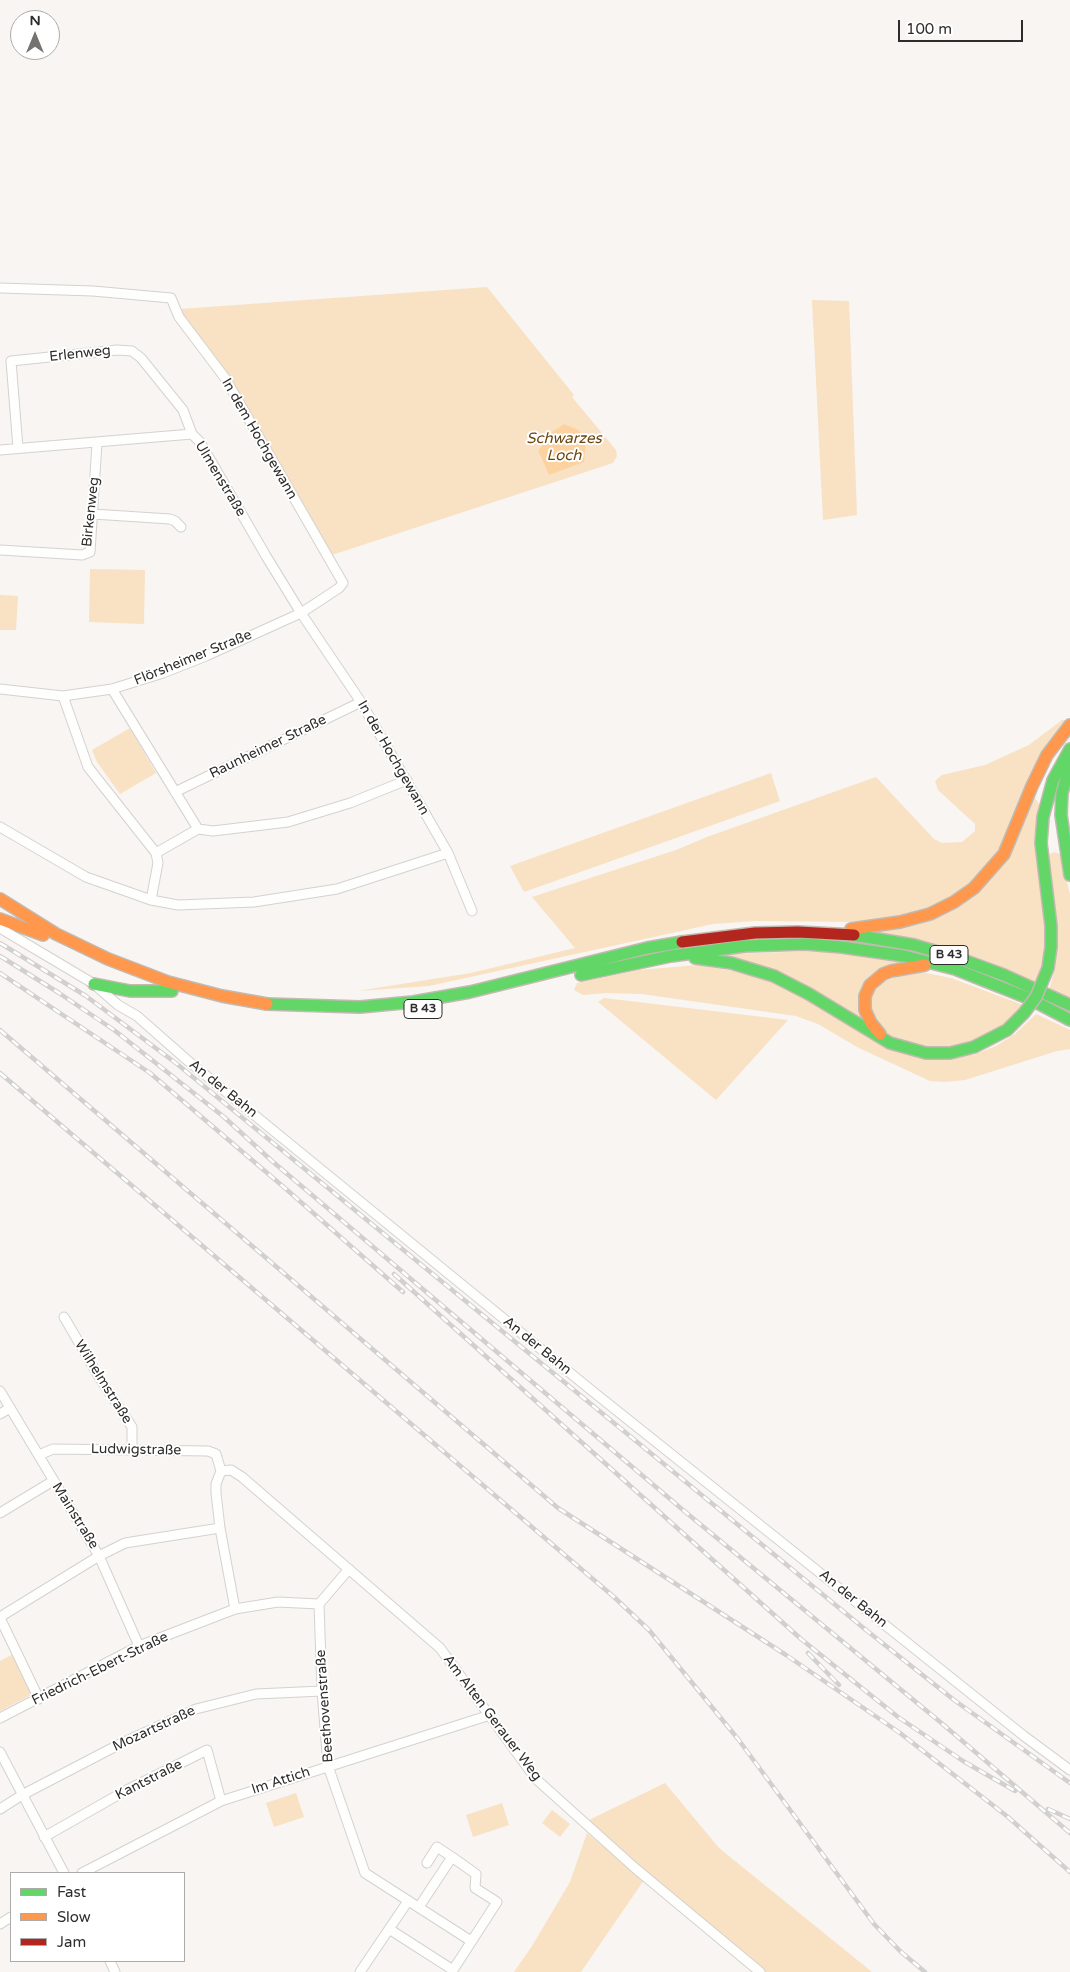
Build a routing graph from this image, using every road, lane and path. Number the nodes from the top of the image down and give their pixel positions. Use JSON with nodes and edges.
{"nodes":[{"id":1,"x":0,"y":288,"type":"edge"},
{"id":2,"x":192,"y":434,"type":"junction"},
{"id":3,"x":96,"y":443,"type":"junction"},
{"id":4,"x":18,"y":448,"type":"junction"},
{"id":5,"x":0,"y":450,"type":"edge"},
{"id":6,"x":93,"y":514,"type":"junction"},
{"id":7,"x":181,"y":527,"type":"dead end"},
{"id":8,"x":0,"y":550,"type":"edge"},
{"id":9,"x":343,"y":584,"type":"joint"},
{"id":10,"x":301,"y":613,"type":"junction"},
{"id":11,"x":0,"y":688,"type":"edge"},
{"id":12,"x":112,"y":689,"type":"junction"},
{"id":13,"x":63,"y":696,"type":"junction"},
{"id":14,"x":361,"y":702,"type":"junction"},
{"id":15,"x":1070,"y":724,"type":"edge"},
{"id":16,"x":1070,"y":750,"type":"edge"},
{"id":17,"x":1070,"y":765,"type":"edge"},
{"id":18,"x":407,"y":780,"type":"junction"},
{"id":19,"x":176,"y":792,"type":"junction"},
{"id":20,"x":0,"y":827,"type":"edge"},
{"id":21,"x":198,"y":829,"type":"junction"},
{"id":22,"x":156,"y":853,"type":"junction"},
{"id":23,"x":448,"y":853,"type":"junction"},
{"id":24,"x":1070,"y":876,"type":"edge"},
{"id":25,"x":0,"y":899,"type":"edge"},
{"id":26,"x":151,"y":900,"type":"junction"},
{"id":27,"x":0,"y":908,"type":"edge"},
{"id":28,"x":472,"y":911,"type":"dead end"},
{"id":29,"x":0,"y":919,"type":"edge"},
{"id":30,"x":0,"y":928,"type":"edge"},
{"id":31,"x":821,"y":932,"type":"junction"},
{"id":32,"x":43,"y":934,"type":"junction"},
{"id":33,"x":671,"y":956,"type":"junction"},
{"id":34,"x":934,"y":964,"type":"junction"},
{"id":35,"x":94,"y":984,"type":"junction"},
{"id":36,"x":172,"y":991,"type":"junction"},
{"id":37,"x":1070,"y":1005,"type":"edge"},
{"id":38,"x":1070,"y":1020,"type":"edge"},
{"id":39,"x":890,"y":1043,"type":"junction"},
{"id":40,"x":64,"y":1317,"type":"dead end"},
{"id":41,"x":0,"y":1392,"type":"edge"},
{"id":42,"x":10,"y":1408,"type":"junction"},
{"id":43,"x":0,"y":1414,"type":"edge"},
{"id":44,"x":132,"y":1450,"type":"junction"},
{"id":45,"x":39,"y":1454,"type":"junction"},
{"id":46,"x":221,"y":1471,"type":"junction"},
{"id":47,"x":53,"y":1481,"type":"junction"},
{"id":48,"x":0,"y":1513,"type":"edge"},
{"id":49,"x":220,"y":1528,"type":"junction"},
{"id":50,"x":99,"y":1556,"type":"junction"},
{"id":51,"x":349,"y":1569,"type":"junction"},
{"id":52,"x":319,"y":1604,"type":"junction"},
{"id":53,"x":235,"y":1609,"type":"junction"},
{"id":54,"x":0,"y":1618,"type":"edge"},
{"id":55,"x":139,"y":1646,"type":"junction"},
{"id":56,"x":322,"y":1691,"type":"junction"},
{"id":57,"x":39,"y":1698,"type":"junction"},
{"id":58,"x":490,"y":1715,"type":"junction"},
{"id":59,"x":0,"y":1718,"type":"edge"},
{"id":60,"x":0,"y":1752,"type":"edge"},
{"id":61,"x":328,"y":1766,"type":"junction"},
{"id":62,"x":1070,"y":1770,"type":"edge"},
{"id":63,"x":22,"y":1795,"type":"junction"},
{"id":64,"x":221,"y":1801,"type":"junction"},
{"id":65,"x":0,"y":1809,"type":"edge"},
{"id":66,"x":44,"y":1837,"type":"junction"},
{"id":67,"x":452,"y":1857,"type":"junction"},
{"id":68,"x":427,"y":1863,"type":"dead end"},
{"id":69,"x":63,"y":1872,"type":"edge"},
{"id":70,"x":84,"y":1872,"type":"edge"},
{"id":71,"x":408,"y":1901,"type":"junction"},
{"id":72,"x":419,"y":1907,"type":"junction"},
{"id":73,"x":389,"y":1929,"type":"junction"},
{"id":74,"x":470,"y":1941,"type":"junction"},
{"id":75,"x":360,"y":1972,"type":"edge"},
{"id":76,"x":760,"y":1972,"type":"edge"}],
"edges":[{"from":1,"to":9,"type":"street","name":"In dem Hochgewann"},
{"from":2,"to":3,"type":"street","name":"Ulmenstraße"},
{"from":2,"to":4,"type":"street","name":"Erlenweg"},
{"from":2,"to":10,"type":"street","name":"Ulmenstraße"},
{"from":3,"to":4,"type":"street","name":"Ulmenstraße"},
{"from":3,"to":6,"type":"street","name":"Birkenweg"},
{"from":4,"to":5,"type":"street","name":"Ulmenstraße"},
{"from":6,"to":7,"type":"street"},
{"from":6,"to":8,"type":"street","name":"Birkenweg"},
{"from":9,"to":10,"type":"street","name":"Flörsheimer Straße"},
{"from":10,"to":12,"type":"street","name":"Flörsheimer Straße"},
{"from":10,"to":14,"type":"street","name":"In der Hochgewann"},
{"from":11,"to":13,"type":"street","name":"Flörsheimer Straße"},
{"from":12,"to":13,"type":"street","name":"Flörsheimer Straße"},
{"from":12,"to":19,"type":"street"},
{"from":13,"to":22,"type":"street"},
{"from":14,"to":18,"type":"street","name":"In der Hochgewann"},
{"from":14,"to":19,"type":"street","name":"Raunheimer Straße"},
{"from":15,"to":31,"type":"highway"},
{"from":16,"to":39,"type":"highway","bridge":true},
{"from":17,"to":24,"type":"highway"},
{"from":18,"to":21,"type":"street"},
{"from":18,"to":23,"type":"street","name":"In der Hochgewann"},
{"from":19,"to":21,"type":"street"},
{"from":20,"to":26,"type":"street"},
{"from":21,"to":22,"type":"street"},
{"from":22,"to":26,"type":"street"},
{"from":23,"to":26,"type":"street"},
{"from":23,"to":28,"type":"street","name":"In der Hochgewann"},
{"from":25,"to":31,"type":"highway","number":"B 43"},
{"from":27,"to":32,"type":"highway","number":"B 43"},
{"from":29,"to":32,"type":"highway"},
{"from":30,"to":35,"type":"street","name":"An der Bahn"},
{"from":31,"to":37,"type":"highway","number":"B 43"},
{"from":32,"to":36,"type":"highway","number":"B 43"},
{"from":33,"to":34,"type":"highway","number":"B 43"},
{"from":33,"to":36,"type":"highway","number":"B 43"},
{"from":33,"to":39,"type":"highway"},
{"from":34,"to":38,"type":"highway","number":"B 43"},
{"from":34,"to":39,"type":"highway"},
{"from":35,"to":36,"type":"highway"},
{"from":35,"to":62,"type":"street","name":"An der Bahn"},
{"from":40,"to":44,"type":"street","name":"Wilhelmstraße"},
{"from":41,"to":42,"type":"street","name":"Mainstraße"},
{"from":42,"to":43,"type":"street"},
{"from":42,"to":45,"type":"street","name":"Mainstraße"},
{"from":44,"to":45,"type":"street","name":"Ludwigstraße"},
{"from":44,"to":46,"type":"street","name":"Ludwigstraße"},
{"from":45,"to":47,"type":"street","name":"Mainstraße"},
{"from":46,"to":49,"type":"street"},
{"from":46,"to":51,"type":"street","name":"Am Alten Gerauer Weg"},
{"from":47,"to":48,"type":"street"},
{"from":47,"to":50,"type":"street","name":"Mainstraße"},
{"from":49,"to":50,"type":"street"},
{"from":49,"to":53,"type":"street"},
{"from":50,"to":54,"type":"street"},
{"from":50,"to":55,"type":"street","name":"Mainstraße"},
{"from":51,"to":52,"type":"street"},
{"from":51,"to":58,"type":"street","name":"Am Alten Gerauer Weg"},
{"from":52,"to":53,"type":"street","name":"Friedrich-Ebert-Straße"},
{"from":52,"to":56,"type":"street","name":"Beethovenstraße"},
{"from":53,"to":55,"type":"street","name":"Friedrich-Ebert-Straße"},
{"from":54,"to":57,"type":"street"},
{"from":55,"to":57,"type":"street","name":"Friedrich-Ebert-Straße"},
{"from":56,"to":61,"type":"street","name":"Beethovenstraße"},
{"from":56,"to":63,"type":"street","name":"Mozartstraße"},
{"from":57,"to":59,"type":"street","name":"Friedrich-Ebert-Straße"},
{"from":58,"to":61,"type":"street","name":"Im Attich"},
{"from":58,"to":76,"type":"street","name":"Am Alten Gerauer Weg"},
{"from":60,"to":63,"type":"street"},
{"from":61,"to":64,"type":"street","name":"Im Attich"},
{"from":61,"to":71,"type":"street","name":"Beethovenstraße"},
{"from":63,"to":65,"type":"street","name":"Mozartstraße"},
{"from":63,"to":66,"type":"street"},
{"from":64,"to":66,"type":"street","name":"Kantstraße"},
{"from":64,"to":70,"type":"street","name":"Im Attich"},
{"from":66,"to":69,"type":"street"},
{"from":67,"to":68,"type":"street"},
{"from":67,"to":72,"type":"street"},
{"from":67,"to":74,"type":"street"},
{"from":71,"to":72,"type":"street","name":"Beethovenstraße"},
{"from":71,"to":73,"type":"street"},
{"from":72,"to":74,"type":"street","name":"Beethovenstraße"},
{"from":73,"to":74,"type":"street"},
{"from":73,"to":75,"type":"street"}]}
